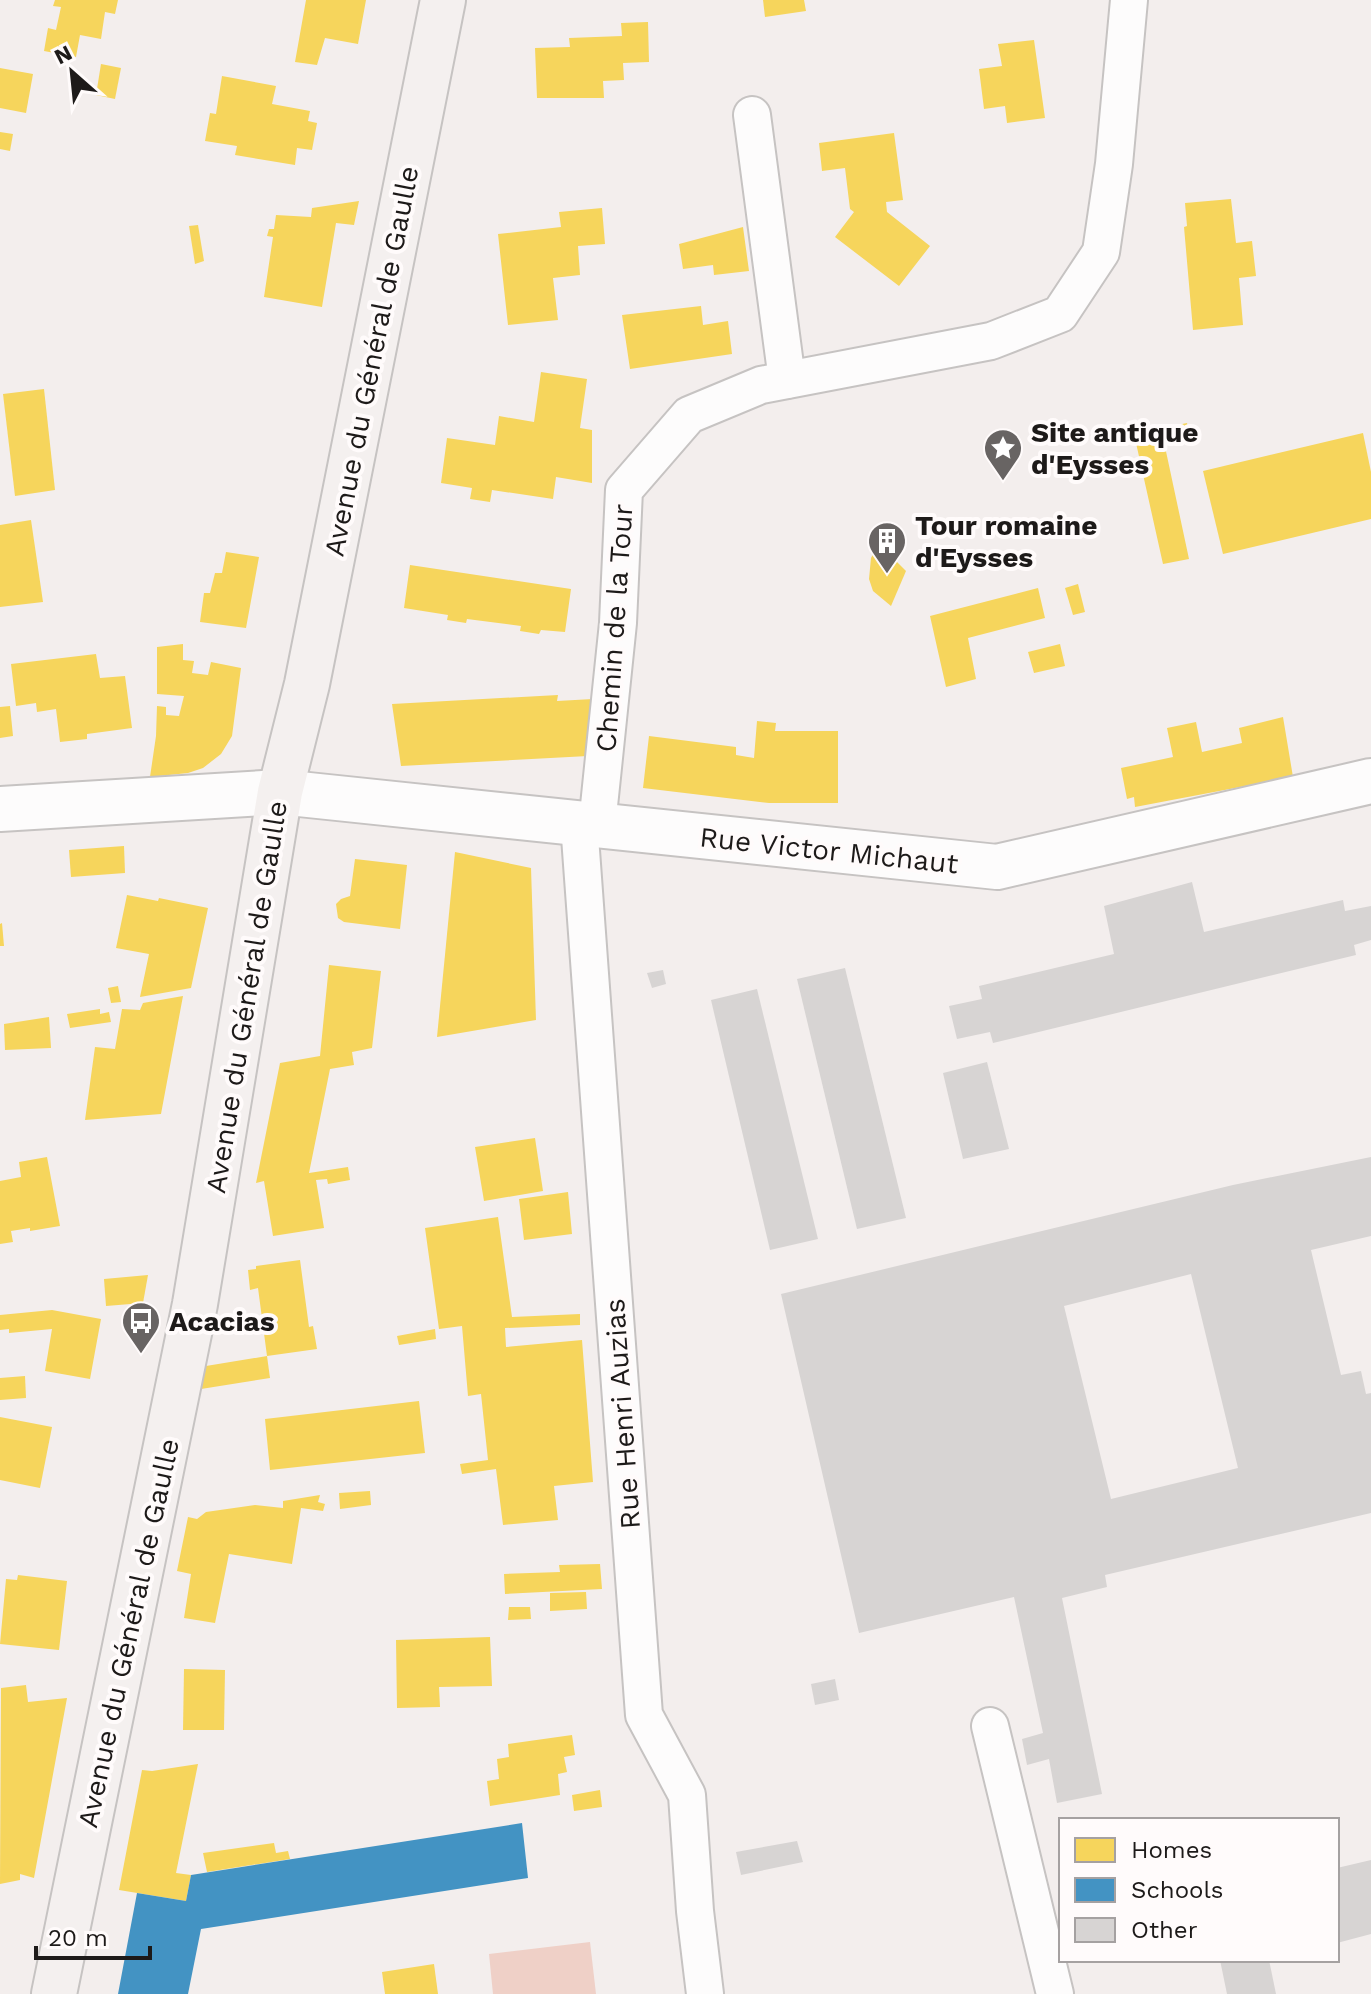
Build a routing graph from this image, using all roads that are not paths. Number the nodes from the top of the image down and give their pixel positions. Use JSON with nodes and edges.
{"nodes":[{"id":1,"x":443,"y":0,"type":"edge"},
{"id":2,"x":1129,"y":0,"type":"edge"},
{"id":3,"x":752,"y":115,"type":"dead end"},
{"id":4,"x":787,"y":380,"type":"junction"},
{"id":5,"x":1371,"y":781,"type":"edge"},
{"id":6,"x":280,"y":792,"type":"junction"},
{"id":7,"x":0,"y":809,"type":"edge"},
{"id":8,"x":588,"y":824,"type":"junction"},
{"id":9,"x":990,"y":1726,"type":"dead end"},
{"id":10,"x":54,"y":1994,"type":"edge"},
{"id":11,"x":705,"y":1994,"type":"edge"},
{"id":12,"x":1055,"y":1994,"type":"edge"}],
"edges":[{"from":1,"to":6,"type":"main road","name":"Avenue du Général de Gaulle"},
{"from":2,"to":4,"type":"street","name":"Chemin de la Tour"},
{"from":3,"to":4,"type":"street"},
{"from":4,"to":8,"type":"street","name":"Chemin de la Tour"},
{"from":5,"to":8,"type":"street","name":"Rue Victor Michaut"},
{"from":6,"to":7,"type":"street","name":"Rue Victor Michaut"},
{"from":6,"to":8,"type":"street","name":"Rue Victor Michaut"},
{"from":6,"to":10,"type":"main road","name":"Avenue du Général de Gaulle"},
{"from":8,"to":11,"type":"street","name":"Rue Henri Auzias"},
{"from":9,"to":12,"type":"street"}]}
